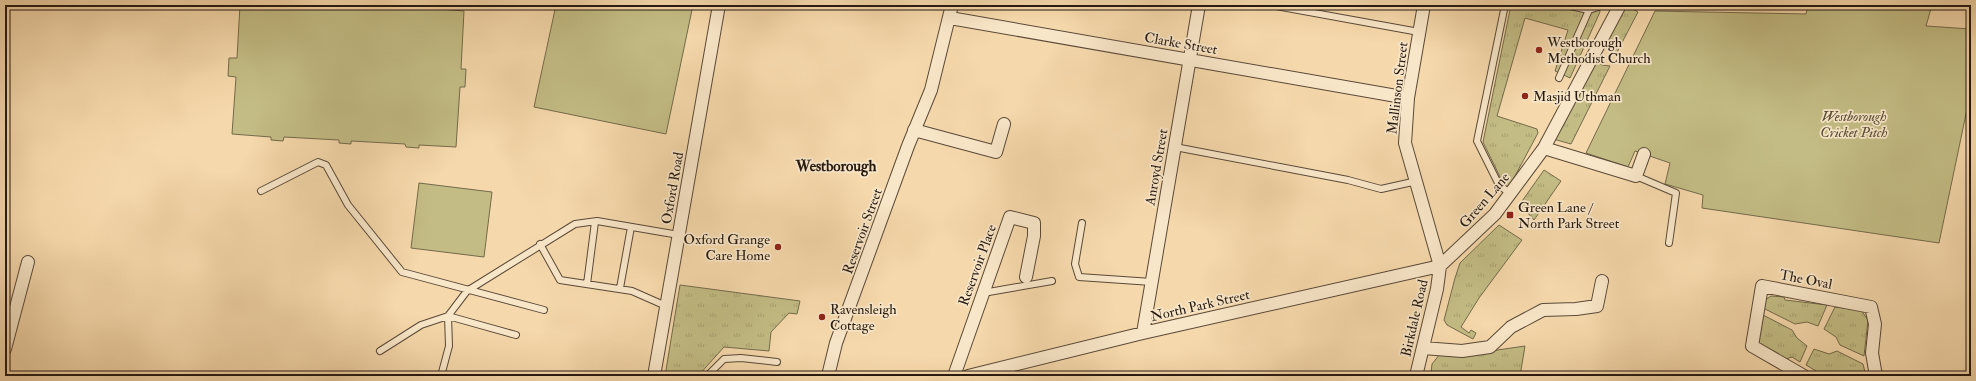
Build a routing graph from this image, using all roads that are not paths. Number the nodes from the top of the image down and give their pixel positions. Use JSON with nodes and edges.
{"nodes":[{"id":1,"x":719,"y":5,"type":"edge"},
{"id":2,"x":952,"y":5,"type":"edge"},
{"id":3,"x":1199,"y":5,"type":"edge"},
{"id":4,"x":1270,"y":5,"type":"edge"},
{"id":5,"x":1424,"y":5,"type":"edge"},
{"id":6,"x":1505,"y":5,"type":"edge"},
{"id":7,"x":1565,"y":5,"type":"edge"},
{"id":8,"x":1604,"y":5,"type":"edge"},
{"id":9,"x":1620,"y":5,"type":"edge"},
{"id":10,"x":1588,"y":10,"type":"junction"},
{"id":11,"x":950,"y":18,"type":"junction"},
{"id":12,"x":1419,"y":32,"type":"junction"},
{"id":13,"x":1190,"y":60,"type":"junction"},
{"id":14,"x":1559,"y":78,"type":"dead end"},
{"id":15,"x":1408,"y":98,"type":"junction"},
{"id":16,"x":1004,"y":124,"type":"dead end"},
{"id":17,"x":914,"y":130,"type":"junction"},
{"id":18,"x":1175,"y":147,"type":"junction"},
{"id":19,"x":1544,"y":148,"type":"junction"},
{"id":20,"x":1644,"y":154,"type":"dead end"},
{"id":21,"x":1636,"y":176,"type":"junction"},
{"id":22,"x":1417,"y":181,"type":"junction"},
{"id":23,"x":261,"y":191,"type":"dead end"},
{"id":24,"x":1512,"y":195,"type":"junction"},
{"id":25,"x":595,"y":222,"type":"junction"},
{"id":26,"x":1082,"y":223,"type":"dead end"},
{"id":27,"x":631,"y":227,"type":"junction"},
{"id":28,"x":679,"y":235,"type":"junction"},
{"id":29,"x":1669,"y":243,"type":"dead end"},
{"id":30,"x":540,"y":244,"type":"junction"},
{"id":31,"x":28,"y":262,"type":"dead end"},
{"id":32,"x":1440,"y":266,"type":"junction"},
{"id":33,"x":1026,"y":277,"type":"dead end"},
{"id":34,"x":1052,"y":281,"type":"dead end"},
{"id":35,"x":1602,"y":281,"type":"dead end"},
{"id":36,"x":1152,"y":282,"type":"junction"},
{"id":37,"x":587,"y":284,"type":"junction"},
{"id":38,"x":620,"y":288,"type":"junction"},
{"id":39,"x":467,"y":291,"type":"junction"},
{"id":40,"x":983,"y":293,"type":"junction"},
{"id":41,"x":666,"y":306,"type":"junction"},
{"id":42,"x":544,"y":310,"type":"dead end"},
{"id":43,"x":448,"y":316,"type":"junction"},
{"id":44,"x":1143,"y":333,"type":"junction"},
{"id":45,"x":516,"y":335,"type":"dead end"},
{"id":46,"x":1423,"y":348,"type":"junction"},
{"id":47,"x":5,"y":349,"type":"edge"},
{"id":48,"x":380,"y":351,"type":"dead end"},
{"id":49,"x":777,"y":362,"type":"dead end"},
{"id":50,"x":442,"y":376,"type":"edge"},
{"id":51,"x":654,"y":376,"type":"edge"},
{"id":52,"x":706,"y":376,"type":"edge"},
{"id":53,"x":828,"y":376,"type":"edge"},
{"id":54,"x":954,"y":376,"type":"edge"},
{"id":55,"x":968,"y":376,"type":"edge"},
{"id":56,"x":1416,"y":376,"type":"edge"},
{"id":57,"x":1804,"y":376,"type":"edge"},
{"id":58,"x":1876,"y":376,"type":"edge"}],
"edges":[{"from":1,"to":28,"type":"street","name":"Oxford Road"},
{"from":2,"to":11,"type":"street","name":"Reservoir Street"},
{"from":3,"to":13,"type":"street","name":"Anroyd Street"},
{"from":4,"to":12,"type":"lane"},
{"from":5,"to":12,"type":"street","name":"Mallinson Street"},
{"from":6,"to":24,"type":"lane"},
{"from":7,"to":10,"type":"lane"},
{"from":8,"to":10,"type":"lane"},
{"from":9,"to":19,"type":"street","name":"Green Lane"},
{"from":10,"to":14,"type":"lane"},
{"from":11,"to":13,"type":"street","name":"Clarke Street"},
{"from":11,"to":17,"type":"street","name":"Reservoir Street"},
{"from":12,"to":15,"type":"street","name":"Mallinson Street"},
{"from":13,"to":15,"type":"street","name":"Clarke Street"},
{"from":13,"to":18,"type":"street","name":"Anroyd Street"},
{"from":15,"to":22,"type":"street","name":"Mallinson Street"},
{"from":16,"to":17,"type":"street"},
{"from":17,"to":53,"type":"street","name":"Reservoir Street"},
{"from":18,"to":22,"type":"lane"},
{"from":18,"to":36,"type":"street","name":"Anroyd Street"},
{"from":19,"to":21,"type":"street"},
{"from":19,"to":24,"type":"street","name":"Green Lane"},
{"from":20,"to":21,"type":"street"},
{"from":21,"to":29,"type":"lane"},
{"from":22,"to":32,"type":"street","name":"Mallinson Street"},
{"from":23,"to":39,"type":"lane"},
{"from":24,"to":32,"type":"street","name":"Green Lane"},
{"from":25,"to":27,"type":"lane"},
{"from":25,"to":30,"type":"lane"},
{"from":25,"to":37,"type":"lane"},
{"from":26,"to":36,"type":"lane"},
{"from":27,"to":28,"type":"lane"},
{"from":27,"to":38,"type":"lane"},
{"from":28,"to":41,"type":"street","name":"Oxford Road"},
{"from":30,"to":37,"type":"lane"},
{"from":30,"to":39,"type":"lane"},
{"from":31,"to":47,"type":"street"},
{"from":32,"to":44,"type":"street","name":"North Park Street"},
{"from":32,"to":46,"type":"street","name":"Birkdale Road"},
{"from":33,"to":40,"type":"street","name":"Reservoir Place"},
{"from":34,"to":40,"type":"lane"},
{"from":35,"to":46,"type":"street"},
{"from":36,"to":44,"type":"street","name":"Anroyd Street"},
{"from":37,"to":38,"type":"lane"},
{"from":38,"to":41,"type":"lane"},
{"from":39,"to":42,"type":"lane"},
{"from":39,"to":43,"type":"lane"},
{"from":40,"to":54,"type":"street","name":"Reservoir Place"},
{"from":41,"to":51,"type":"street","name":"Oxford Road"},
{"from":43,"to":45,"type":"lane"},
{"from":43,"to":48,"type":"lane"},
{"from":43,"to":50,"type":"lane"},
{"from":44,"to":55,"type":"street","name":"North Park Street"},
{"from":46,"to":56,"type":"street","name":"Birkdale Road"},
{"from":49,"to":52,"type":"lane"},
{"from":57,"to":58,"type":"street","name":"The Oval"}]}
